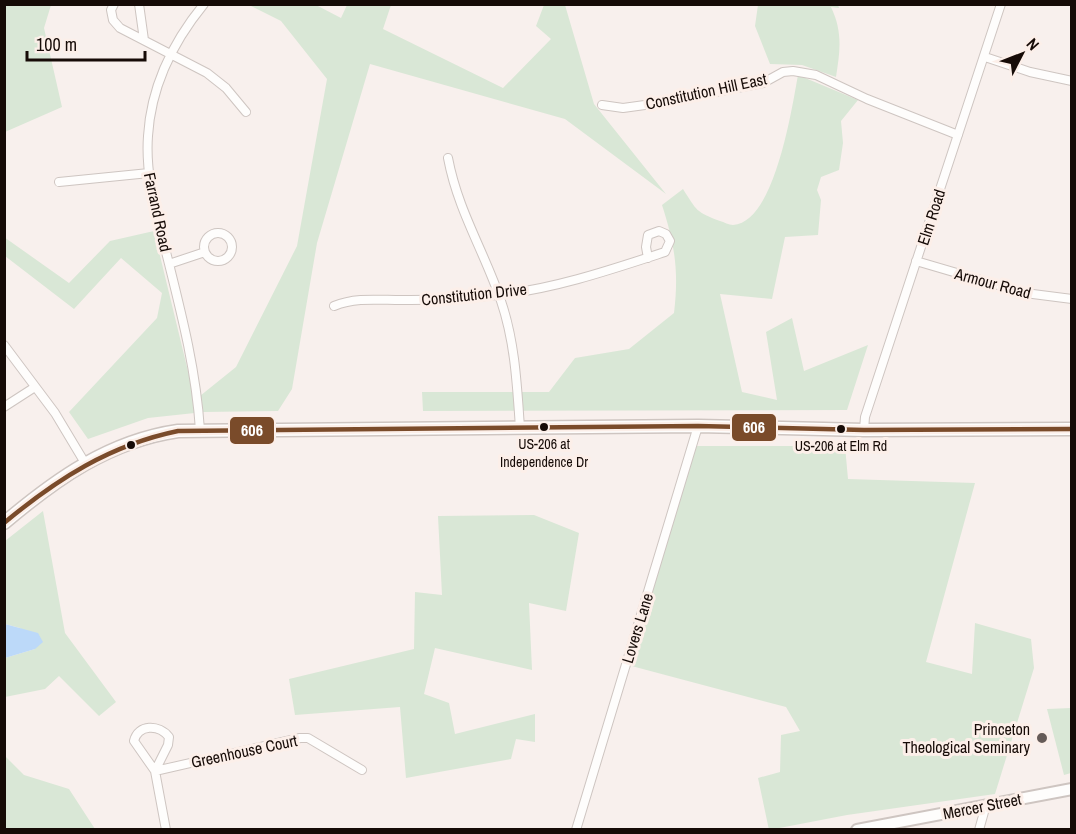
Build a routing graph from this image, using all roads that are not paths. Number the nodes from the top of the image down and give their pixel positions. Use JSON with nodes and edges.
{"nodes":[{"id":1,"x":114,"y":4,"type":"edge"},
{"id":2,"x":138,"y":4,"type":"edge"},
{"id":3,"x":204,"y":4,"type":"edge"},
{"id":4,"x":1001,"y":4,"type":"edge"},
{"id":5,"x":144,"y":40,"type":"junction"},
{"id":6,"x":170,"y":55,"type":"junction"},
{"id":7,"x":984,"y":57,"type":"junction"},
{"id":8,"x":1071,"y":81,"type":"edge"},
{"id":9,"x":602,"y":105,"type":"dead end"},
{"id":10,"x":246,"y":112,"type":"dead end"},
{"id":11,"x":958,"y":135,"type":"junction"},
{"id":12,"x":448,"y":158,"type":"dead end"},
{"id":13,"x":148,"y":173,"type":"junction"},
{"id":14,"x":59,"y":182,"type":"dead end"},
{"id":15,"x":205,"y":252,"type":"dead end"},
{"id":16,"x":648,"y":258,"type":"dead end"},
{"id":17,"x":916,"y":261,"type":"junction"},
{"id":18,"x":169,"y":264,"type":"junction"},
{"id":19,"x":499,"y":295,"type":"junction"},
{"id":20,"x":1071,"y":299,"type":"edge"},
{"id":21,"x":333,"y":306,"type":"dead end"},
{"id":22,"x":4,"y":345,"type":"edge"},
{"id":23,"x":35,"y":387,"type":"junction"},
{"id":24,"x":4,"y":407,"type":"edge"},
{"id":25,"x":698,"y":426,"type":"junction"},
{"id":26,"x":520,"y":428,"type":"junction"},
{"id":27,"x":1071,"y":429,"type":"edge"},
{"id":28,"x":200,"y":430,"type":"junction"},
{"id":29,"x":864,"y":430,"type":"junction"},
{"id":30,"x":85,"y":463,"type":"junction"},
{"id":31,"x":4,"y":524,"type":"edge"},
{"id":32,"x":362,"y":770,"type":"dead end"},
{"id":33,"x":155,"y":771,"type":"junction"},
{"id":34,"x":1071,"y":789,"type":"edge"},
{"id":35,"x":986,"y":805,"type":"junction"},
{"id":36,"x":166,"y":830,"type":"edge"},
{"id":37,"x":576,"y":830,"type":"edge"},
{"id":38,"x":857,"y":830,"type":"edge"},
{"id":39,"x":979,"y":830,"type":"edge"}],
"edges":[{"from":1,"to":5,"type":"street"},
{"from":2,"to":5,"type":"street"},
{"from":3,"to":6,"type":"street","name":"Farrand Road"},
{"from":4,"to":7,"type":"street","name":"Elm Road"},
{"from":5,"to":6,"type":"street"},
{"from":6,"to":10,"type":"street"},
{"from":6,"to":13,"type":"street","name":"Farrand Road"},
{"from":7,"to":8,"type":"street"},
{"from":7,"to":11,"type":"street","name":"Elm Road"},
{"from":9,"to":11,"type":"street","name":"Constitution Hill East"},
{"from":11,"to":17,"type":"street","name":"Elm Road"},
{"from":12,"to":19,"type":"street"},
{"from":13,"to":14,"type":"street"},
{"from":13,"to":18,"type":"street","name":"Farrand Road"},
{"from":15,"to":18,"type":"street"},
{"from":16,"to":19,"type":"street","name":"Constitution Drive"},
{"from":17,"to":20,"type":"street","name":"Armour Road"},
{"from":17,"to":29,"type":"street","name":"Elm Road"},
{"from":18,"to":28,"type":"street","name":"Farrand Road"},
{"from":19,"to":21,"type":"street","name":"Constitution Drive"},
{"from":19,"to":26,"type":"street"},
{"from":22,"to":23,"type":"street"},
{"from":23,"to":24,"type":"street"},
{"from":23,"to":30,"type":"street"},
{"from":25,"to":26,"type":"highway"},
{"from":25,"to":29,"type":"highway"},
{"from":25,"to":37,"type":"street","name":"Lovers Lane"},
{"from":26,"to":28,"type":"highway"},
{"from":27,"to":29,"type":"highway"},
{"from":28,"to":30,"type":"highway"},
{"from":30,"to":31,"type":"highway"},
{"from":32,"to":33,"type":"street","name":"Greenhouse Court"},
{"from":33,"to":33,"type":"street"},
{"from":33,"to":36,"type":"street"},
{"from":34,"to":35,"type":"main road","name":"Mercer Street"},
{"from":35,"to":38,"type":"main road","name":"Mercer Street"},
{"from":35,"to":39,"type":"street"}]}
